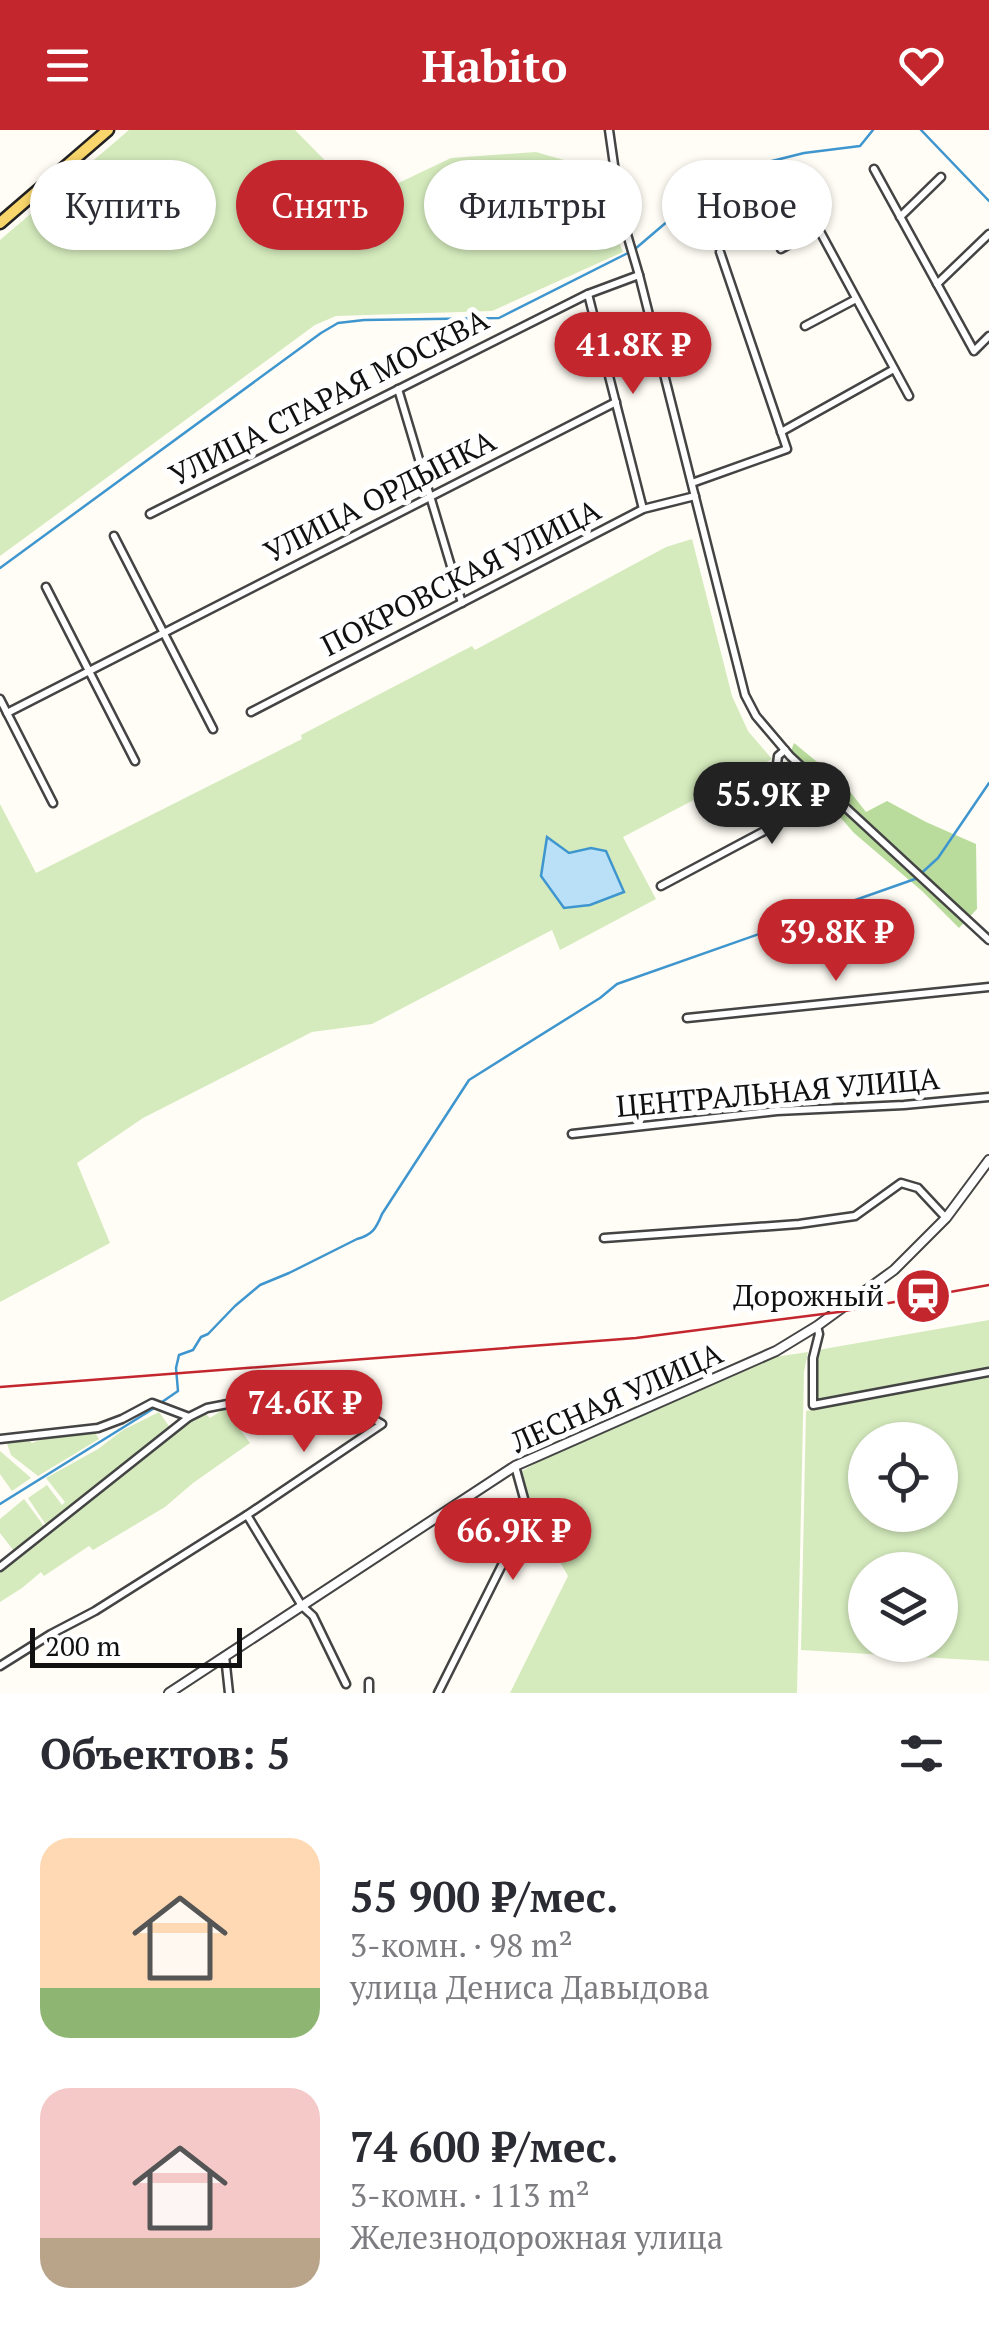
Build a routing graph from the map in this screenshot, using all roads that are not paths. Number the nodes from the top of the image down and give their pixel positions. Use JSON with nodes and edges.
{"nodes":[{"id":1,"x":108,"y":130,"type":"edge"},
{"id":2,"x":610,"y":130,"type":"edge"},
{"id":3,"x":874,"y":169,"type":"dead end"},
{"id":4,"x":940,"y":177,"type":"dead end"},
{"id":5,"x":900,"y":217,"type":"junction"},
{"id":6,"x":0,"y":223,"type":"edge"},
{"id":7,"x":989,"y":234,"type":"edge"},
{"id":8,"x":830,"y":250,"type":"edge"},
{"id":9,"x":720,"y":252,"type":"dead end"},
{"id":10,"x":639,"y":275,"type":"junction"},
{"id":11,"x":938,"y":284,"type":"junction"},
{"id":12,"x":588,"y":294,"type":"junction"},
{"id":13,"x":856,"y":299,"type":"junction"},
{"id":14,"x":806,"y":326,"type":"dead end"},
{"id":15,"x":989,"y":336,"type":"edge"},
{"id":16,"x":894,"y":369,"type":"junction"},
{"id":17,"x":398,"y":388,"type":"junction"},
{"id":18,"x":909,"y":396,"type":"dead end"},
{"id":19,"x":616,"y":402,"type":"junction"},
{"id":20,"x":781,"y":432,"type":"junction"},
{"id":21,"x":692,"y":483,"type":"junction"},
{"id":22,"x":696,"y":496,"type":"junction"},
{"id":23,"x":429,"y":497,"type":"junction"},
{"id":24,"x":643,"y":509,"type":"junction"},
{"id":25,"x":150,"y":514,"type":"dead end"},
{"id":26,"x":114,"y":536,"type":"dead end"},
{"id":27,"x":46,"y":587,"type":"dead end"},
{"id":28,"x":462,"y":603,"type":"junction"},
{"id":29,"x":164,"y":631,"type":"junction"},
{"id":30,"x":88,"y":670,"type":"junction"},
{"id":31,"x":0,"y":700,"type":"edge"},
{"id":32,"x":251,"y":712,"type":"dead end"},
{"id":33,"x":7,"y":713,"type":"junction"},
{"id":34,"x":213,"y":729,"type":"dead end"},
{"id":35,"x":785,"y":750,"type":"junction"},
{"id":36,"x":135,"y":762,"type":"dead end"},
{"id":37,"x":53,"y":803,"type":"dead end"},
{"id":38,"x":660,"y":886,"type":"dead end"},
{"id":39,"x":989,"y":940,"type":"edge"},
{"id":40,"x":989,"y":986,"type":"edge"},
{"id":41,"x":687,"y":1018,"type":"dead end"},
{"id":42,"x":989,"y":1098,"type":"edge"},
{"id":43,"x":572,"y":1134,"type":"dead end"},
{"id":44,"x":989,"y":1160,"type":"edge"},
{"id":45,"x":946,"y":1218,"type":"junction"},
{"id":46,"x":604,"y":1238,"type":"dead end"},
{"id":47,"x":818,"y":1326,"type":"junction"},
{"id":48,"x":989,"y":1372,"type":"edge"},
{"id":49,"x":189,"y":1416,"type":"junction"},
{"id":50,"x":0,"y":1439,"type":"edge"},
{"id":51,"x":514,"y":1466,"type":"junction"},
{"id":52,"x":247,"y":1515,"type":"junction"},
{"id":53,"x":0,"y":1567,"type":"edge"},
{"id":54,"x":302,"y":1606,"type":"junction"},
{"id":55,"x":225,"y":1655,"type":"junction"},
{"id":56,"x":0,"y":1666,"type":"edge"},
{"id":57,"x":370,"y":1682,"type":"dead end"},
{"id":58,"x":346,"y":1684,"type":"dead end"},
{"id":59,"x":168,"y":1693,"type":"edge"},
{"id":60,"x":229,"y":1693,"type":"edge"},
{"id":61,"x":369,"y":1693,"type":"edge"},
{"id":62,"x":438,"y":1693,"type":"edge"}],
"edges":[{"from":1,"to":6,"type":"main road"},
{"from":2,"to":10,"type":"street"},
{"from":3,"to":5,"type":"street"},
{"from":4,"to":5,"type":"street"},
{"from":5,"to":11,"type":"street"},
{"from":7,"to":11,"type":"street"},
{"from":8,"to":13,"type":"street"},
{"from":9,"to":20,"type":"street"},
{"from":10,"to":12,"type":"street","name":"УЛИЦА СТАРАЯ МОСКВА"},
{"from":10,"to":21,"type":"street"},
{"from":11,"to":15,"type":"street"},
{"from":12,"to":17,"type":"street","name":"УЛИЦА СТАРАЯ МОСКВА"},
{"from":12,"to":19,"type":"street"},
{"from":13,"to":14,"type":"street"},
{"from":13,"to":16,"type":"street"},
{"from":16,"to":18,"type":"street"},
{"from":16,"to":20,"type":"street"},
{"from":17,"to":23,"type":"street"},
{"from":17,"to":25,"type":"street","name":"УЛИЦА СТАРАЯ МОСКВА"},
{"from":19,"to":23,"type":"street","name":"УЛИЦА ОРДЫНКА"},
{"from":19,"to":24,"type":"street"},
{"from":20,"to":21,"type":"street"},
{"from":21,"to":22,"type":"street"},
{"from":22,"to":24,"type":"street","name":"ПОКРОВСКАЯ УЛИЦА"},
{"from":22,"to":35,"type":"street"},
{"from":23,"to":28,"type":"street"},
{"from":23,"to":29,"type":"street","name":"УЛИЦА ОРДЫНКА"},
{"from":24,"to":28,"type":"street","name":"ПОКРОВСКАЯ УЛИЦА"},
{"from":26,"to":29,"type":"street"},
{"from":27,"to":30,"type":"street"},
{"from":28,"to":32,"type":"street","name":"ПОКРОВСКАЯ УЛИЦА"},
{"from":29,"to":30,"type":"street","name":"УЛИЦА ОРДЫНКА"},
{"from":29,"to":34,"type":"street"},
{"from":30,"to":33,"type":"street","name":"УЛИЦА ОРДЫНКА"},
{"from":30,"to":36,"type":"street"},
{"from":31,"to":33,"type":"street"},
{"from":33,"to":37,"type":"street"},
{"from":35,"to":38,"type":"street"},
{"from":35,"to":39,"type":"street"},
{"from":40,"to":41,"type":"street"},
{"from":42,"to":43,"type":"street","name":"ЦЕНТРАЛЬНАЯ УЛИЦА"},
{"from":44,"to":45,"type":"street","name":"ЛЕСНАЯ УЛИЦА"},
{"from":45,"to":46,"type":"street"},
{"from":45,"to":47,"type":"street","name":"ЛЕСНАЯ УЛИЦА"},
{"from":47,"to":48,"type":"street"},
{"from":47,"to":51,"type":"street","name":"ЛЕСНАЯ УЛИЦА"},
{"from":49,"to":50,"type":"street"},
{"from":49,"to":52,"type":"street"},
{"from":49,"to":53,"type":"street"},
{"from":51,"to":54,"type":"street","name":"ЛЕСНАЯ УЛИЦА"},
{"from":51,"to":62,"type":"street"},
{"from":52,"to":54,"type":"street"},
{"from":52,"to":56,"type":"street"},
{"from":54,"to":55,"type":"street","name":"ЛЕСНАЯ УЛИЦА"},
{"from":54,"to":58,"type":"street"},
{"from":55,"to":59,"type":"street","name":"ЛЕСНАЯ УЛИЦА"},
{"from":55,"to":60,"type":"street"},
{"from":57,"to":61,"type":"street"}]}
